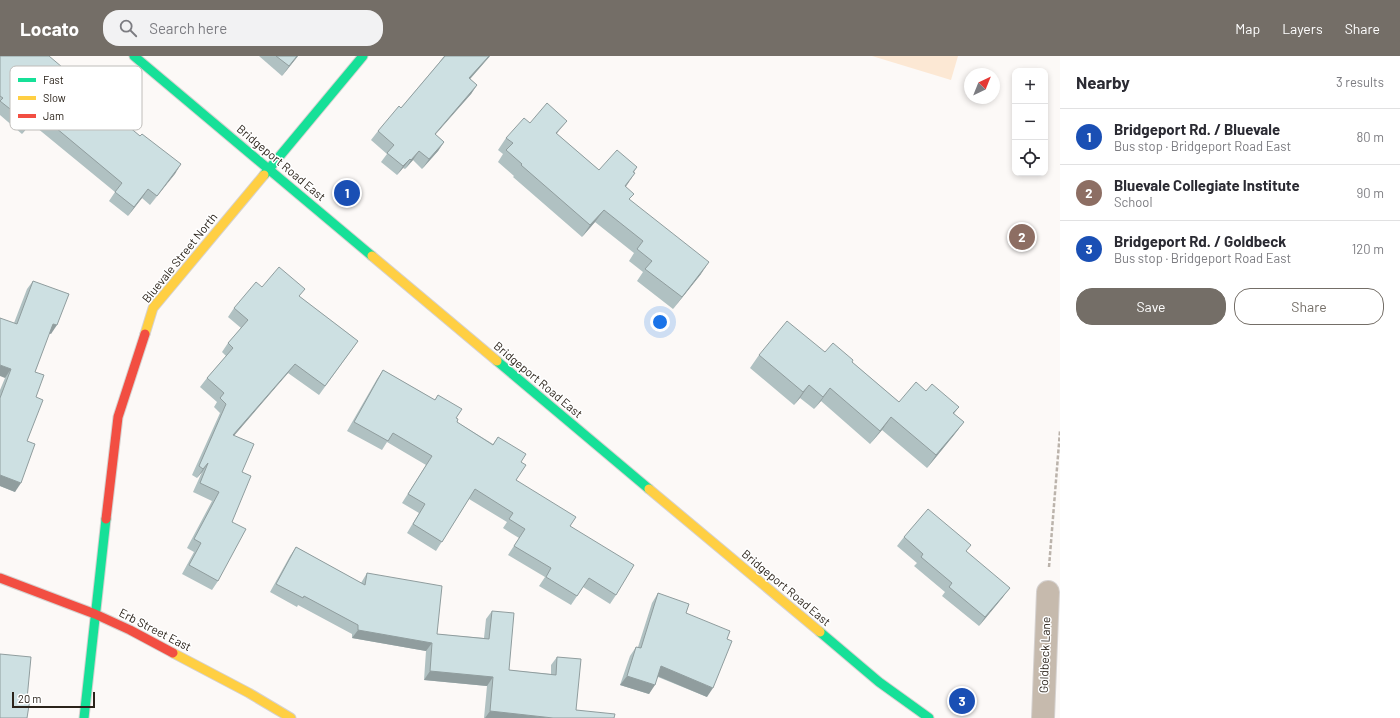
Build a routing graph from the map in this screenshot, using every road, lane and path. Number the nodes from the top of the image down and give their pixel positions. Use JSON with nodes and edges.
{"nodes":[{"id":1,"x":134,"y":56,"type":"edge"},
{"id":2,"x":363,"y":56,"type":"edge"},
{"id":3,"x":269,"y":169,"type":"junction"},
{"id":4,"x":1060,"y":431,"type":"edge"},
{"id":5,"x":0,"y":578,"type":"edge"},
{"id":6,"x":1048,"y":592,"type":"joint"},
{"id":7,"x":95,"y":614,"type":"junction"},
{"id":8,"x":84,"y":718,"type":"edge"},
{"id":9,"x":291,"y":718,"type":"edge"},
{"id":10,"x":929,"y":718,"type":"edge"},
{"id":11,"x":1044,"y":718,"type":"edge"}],
"edges":[{"from":1,"to":3,"type":"main road","name":"Bridgeport Road East"},
{"from":2,"to":3,"type":"main road","name":"Bluevale Street North"},
{"from":3,"to":7,"type":"main road","name":"Bluevale Street North"},
{"from":3,"to":10,"type":"main road","name":"Bridgeport Road East"},
{"from":4,"to":6,"type":"path"},
{"from":5,"to":7,"type":"main road","name":"Erb Street East"},
{"from":6,"to":11,"type":"street","name":"Goldbeck Lane"},
{"from":7,"to":8,"type":"main road","name":"Bluevale Street North"},
{"from":7,"to":9,"type":"main road","name":"Erb Street East"}]}
